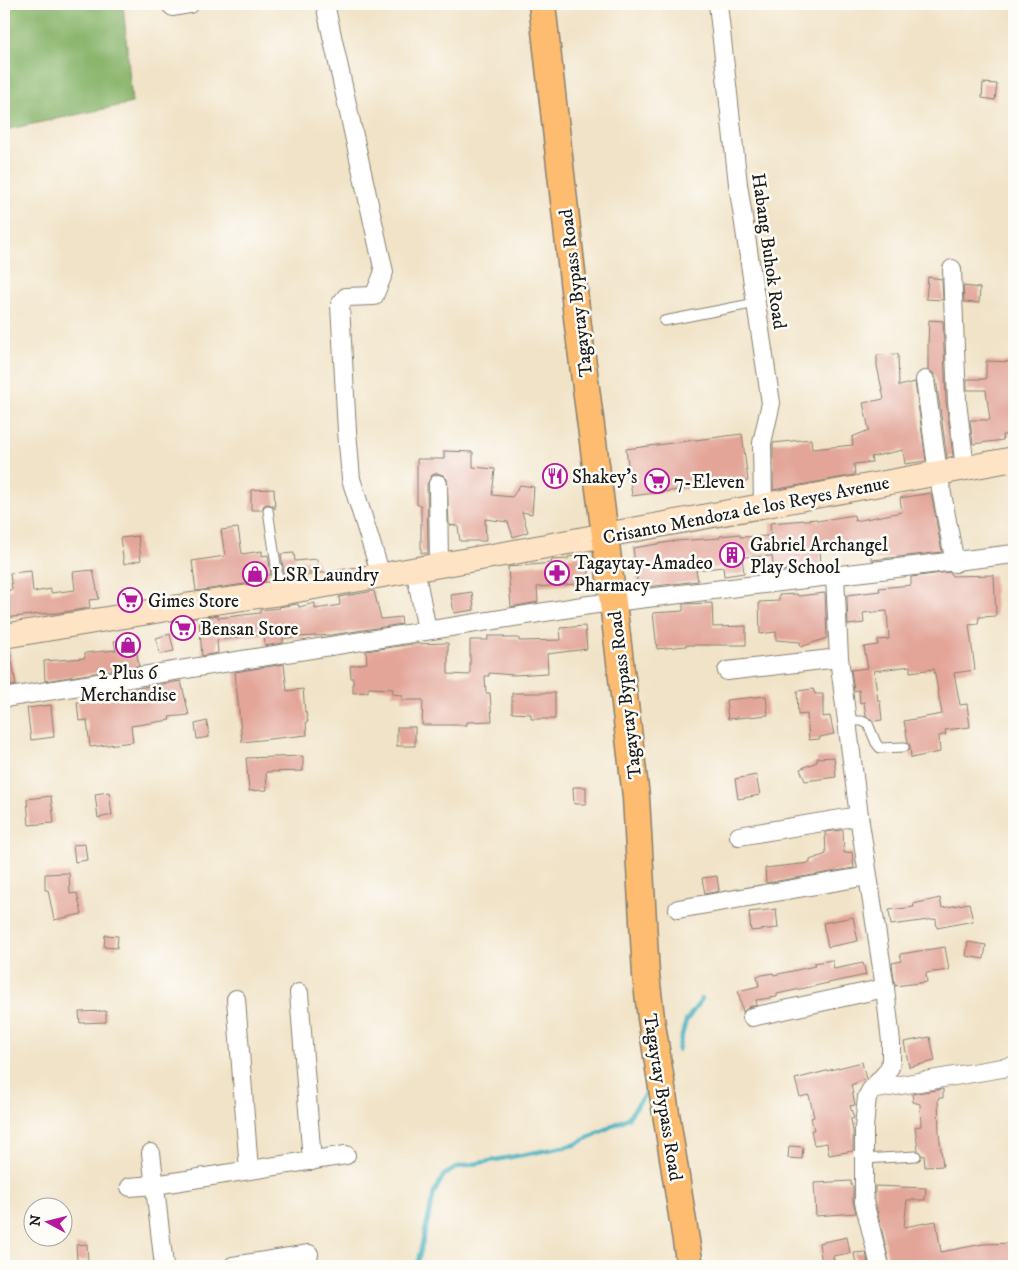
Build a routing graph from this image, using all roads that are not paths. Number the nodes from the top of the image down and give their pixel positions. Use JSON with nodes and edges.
{"nodes":[{"id":1,"x":170,"y":4,"type":"edge"},
{"id":2,"x":190,"y":4,"type":"edge"},
{"id":3,"x":325,"y":4,"type":"edge"},
{"id":4,"x":542,"y":4,"type":"edge"},
{"id":5,"x":718,"y":4,"type":"edge"},
{"id":6,"x":952,"y":269,"type":"dead end"},
{"id":7,"x":756,"y":303,"type":"junction"},
{"id":8,"x":664,"y":321,"type":"dead end"},
{"id":9,"x":925,"y":380,"type":"dead end"},
{"id":10,"x":1014,"y":459,"type":"edge"},
{"id":11,"x":965,"y":468,"type":"junction"},
{"id":12,"x":938,"y":473,"type":"junction"},
{"id":13,"x":438,"y":484,"type":"dead end"},
{"id":14,"x":763,"y":504,"type":"junction"},
{"id":15,"x":268,"y":510,"type":"dead end"},
{"id":16,"x":605,"y":535,"type":"junction"},
{"id":17,"x":1014,"y":554,"type":"edge"},
{"id":18,"x":955,"y":562,"type":"junction"},
{"id":19,"x":439,"y":565,"type":"junction"},
{"id":20,"x":415,"y":569,"type":"junction"},
{"id":21,"x":381,"y":575,"type":"junction"},
{"id":22,"x":835,"y":576,"type":"junction"},
{"id":23,"x":280,"y":593,"type":"junction"},
{"id":24,"x":613,"y":602,"type":"junction"},
{"id":25,"x":427,"y":630,"type":"junction"},
{"id":26,"x":4,"y":636,"type":"edge"},
{"id":27,"x":838,"y":658,"type":"junction"},
{"id":28,"x":727,"y":671,"type":"dead end"},
{"id":29,"x":4,"y":698,"type":"edge"},
{"id":30,"x":846,"y":721,"type":"junction"},
{"id":31,"x":904,"y":747,"type":"dead end"},
{"id":32,"x":858,"y":816,"type":"junction"},
{"id":33,"x":739,"y":836,"type":"dead end"},
{"id":34,"x":868,"y":876,"type":"junction"},
{"id":35,"x":678,"y":909,"type":"dead end"},
{"id":36,"x":885,"y":988,"type":"junction"},
{"id":37,"x":299,"y":993,"type":"dead end"},
{"id":38,"x":236,"y":999,"type":"dead end"},
{"id":39,"x":752,"y":1017,"type":"dead end"},
{"id":40,"x":1014,"y":1066,"type":"edge"},
{"id":41,"x":871,"y":1090,"type":"junction"},
{"id":42,"x":151,"y":1152,"type":"dead end"},
{"id":43,"x":346,"y":1155,"type":"dead end"},
{"id":44,"x":916,"y":1156,"type":"dead end"},
{"id":45,"x":863,"y":1159,"type":"junction"},
{"id":46,"x":312,"y":1161,"type":"junction"},
{"id":47,"x":249,"y":1170,"type":"junction"},
{"id":48,"x":155,"y":1184,"type":"junction"},
{"id":49,"x":130,"y":1187,"type":"dead end"},
{"id":50,"x":309,"y":1254,"type":"dead end"},
{"id":51,"x":164,"y":1266,"type":"edge"},
{"id":52,"x":233,"y":1266,"type":"edge"},
{"id":53,"x":690,"y":1266,"type":"edge"},
{"id":54,"x":880,"y":1266,"type":"edge"}],
"edges":[{"from":1,"to":2,"type":"street"},
{"from":3,"to":21,"type":"street"},
{"from":4,"to":16,"type":"main road","name":"Tagaytay Bypass Road"},
{"from":5,"to":7,"type":"street","name":"Habang Buhok Road"},
{"from":6,"to":11,"type":"street"},
{"from":7,"to":8,"type":"lane"},
{"from":7,"to":14,"type":"street","name":"Habang Buhok Road"},
{"from":9,"to":12,"type":"street"},
{"from":10,"to":11,"type":"main road","name":"Crisanto Mendoza de los Reyes Avenue"},
{"from":11,"to":12,"type":"main road","name":"Crisanto Mendoza de los Reyes Avenue"},
{"from":12,"to":14,"type":"main road","name":"Crisanto Mendoza de los Reyes Avenue"},
{"from":12,"to":18,"type":"street"},
{"from":13,"to":19,"type":"street"},
{"from":14,"to":16,"type":"main road","name":"Crisanto Mendoza de los Reyes Avenue"},
{"from":15,"to":23,"type":"lane"},
{"from":16,"to":19,"type":"main road","name":"Crisanto Mendoza de los Reyes Avenue"},
{"from":16,"to":24,"type":"main road","name":"Tagaytay Bypass Road"},
{"from":17,"to":18,"type":"street"},
{"from":18,"to":22,"type":"street"},
{"from":19,"to":20,"type":"main road","name":"Crisanto Mendoza de los Reyes Avenue"},
{"from":20,"to":21,"type":"main road","name":"Crisanto Mendoza de los Reyes Avenue"},
{"from":20,"to":25,"type":"street"},
{"from":21,"to":23,"type":"main road","name":"Crisanto Mendoza de los Reyes Avenue"},
{"from":22,"to":24,"type":"street"},
{"from":22,"to":27,"type":"street"},
{"from":23,"to":26,"type":"main road","name":"Crisanto Mendoza de los Reyes Avenue"},
{"from":24,"to":25,"type":"street"},
{"from":24,"to":53,"type":"main road","name":"Tagaytay Bypass Road"},
{"from":25,"to":29,"type":"street"},
{"from":27,"to":28,"type":"street"},
{"from":27,"to":30,"type":"street"},
{"from":30,"to":31,"type":"lane"},
{"from":30,"to":32,"type":"street"},
{"from":32,"to":33,"type":"street"},
{"from":32,"to":34,"type":"street"},
{"from":34,"to":35,"type":"street"},
{"from":34,"to":36,"type":"street"},
{"from":36,"to":39,"type":"street"},
{"from":36,"to":41,"type":"street"},
{"from":37,"to":46,"type":"street"},
{"from":38,"to":47,"type":"street"},
{"from":40,"to":41,"type":"street"},
{"from":41,"to":45,"type":"street"},
{"from":42,"to":48,"type":"street"},
{"from":43,"to":46,"type":"street"},
{"from":44,"to":45,"type":"lane"},
{"from":45,"to":54,"type":"street"},
{"from":46,"to":47,"type":"street"},
{"from":47,"to":48,"type":"street"},
{"from":48,"to":49,"type":"street"},
{"from":48,"to":51,"type":"street"},
{"from":50,"to":52,"type":"street"}]}
